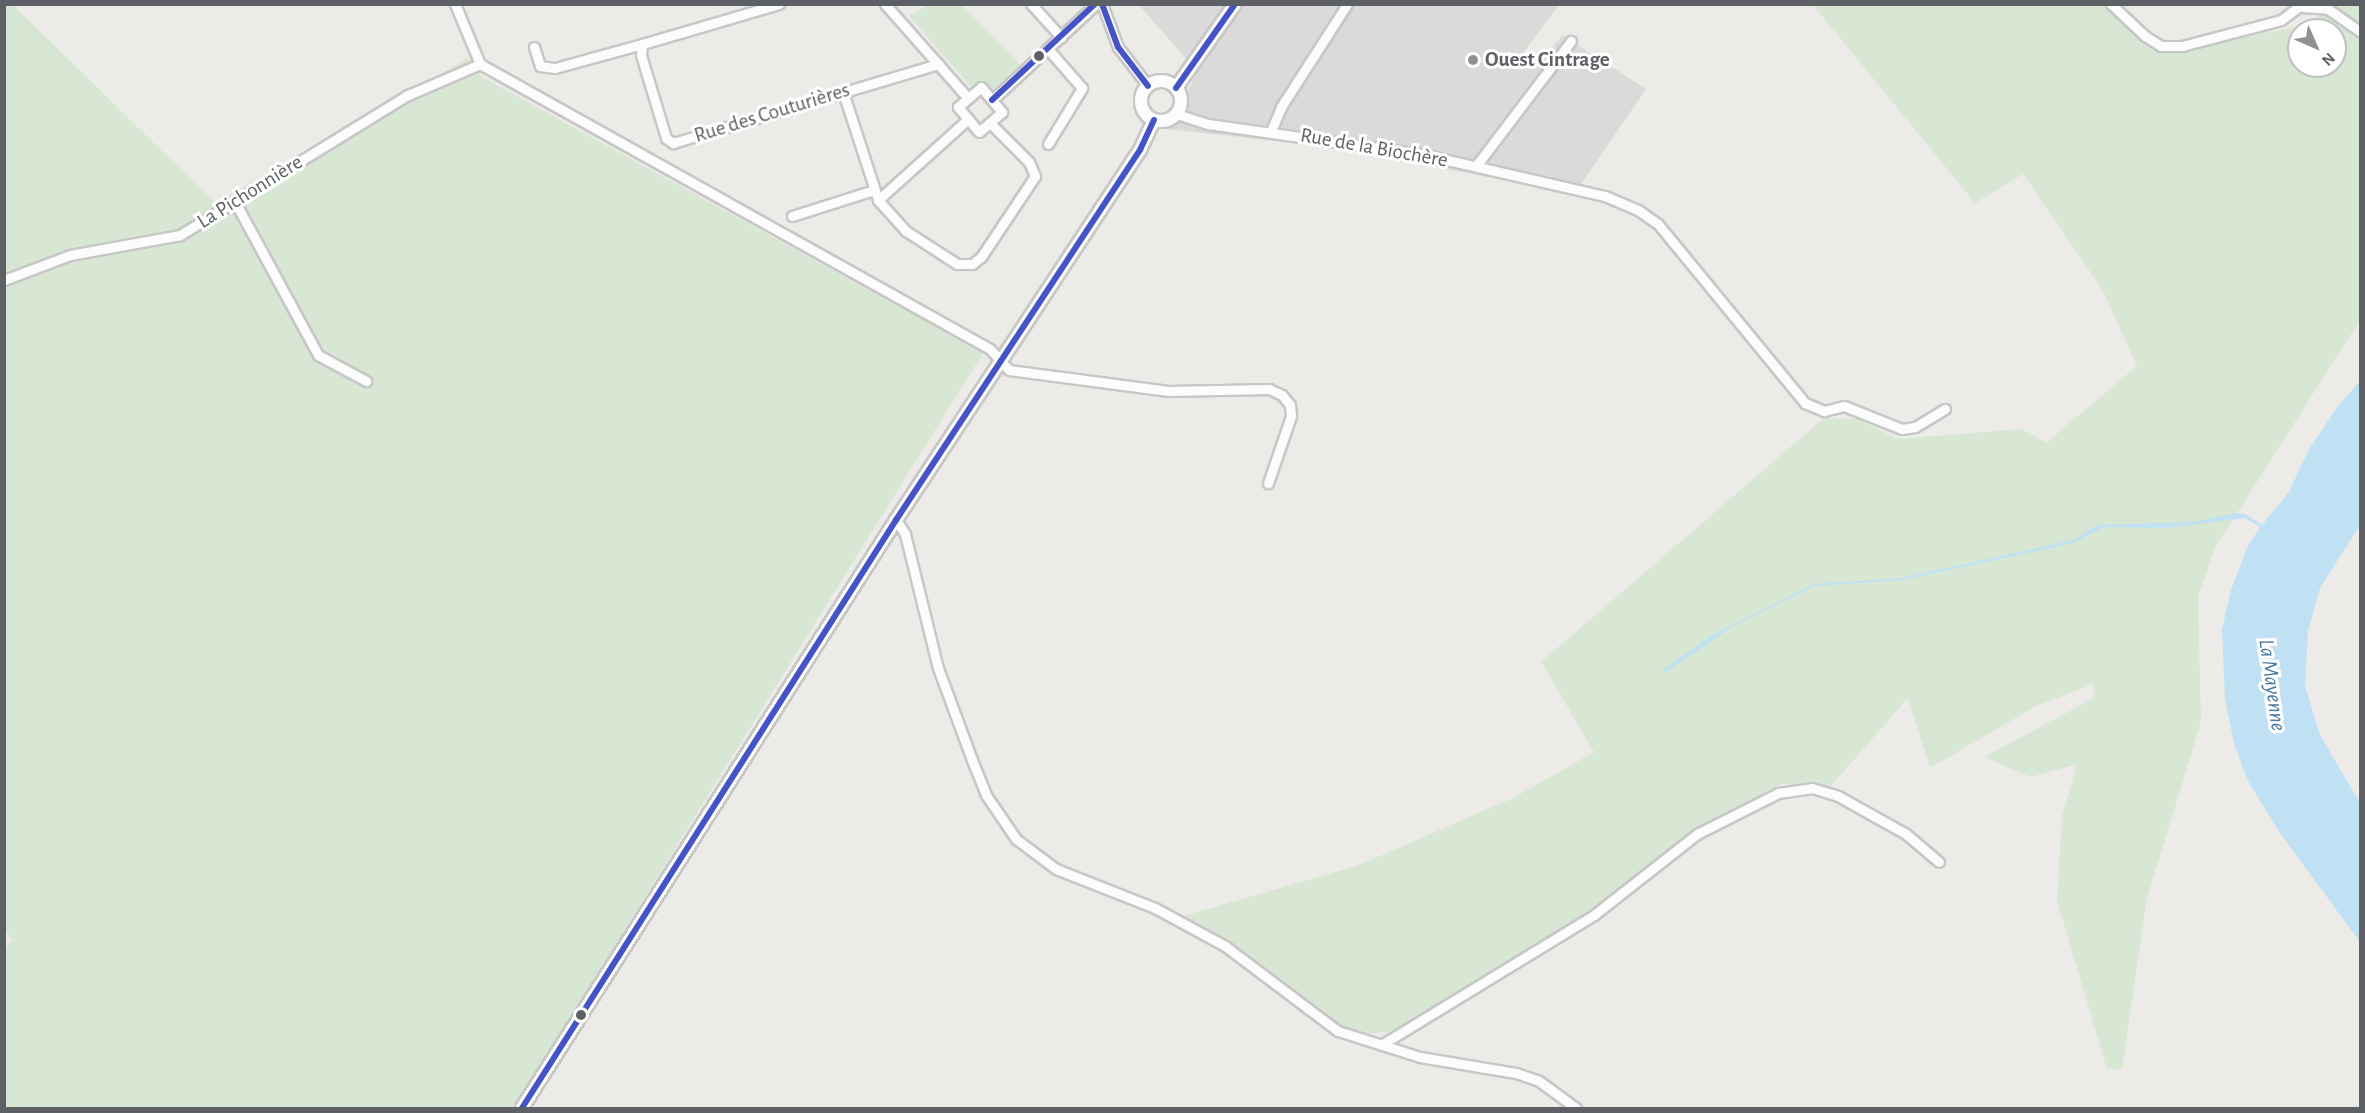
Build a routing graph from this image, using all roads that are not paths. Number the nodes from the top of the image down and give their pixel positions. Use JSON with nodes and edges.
{"nodes":[{"id":1,"x":455,"y":4,"type":"edge"},
{"id":2,"x":779,"y":4,"type":"edge"},
{"id":3,"x":885,"y":4,"type":"edge"},
{"id":4,"x":1031,"y":4,"type":"edge"},
{"id":5,"x":1096,"y":4,"type":"edge"},
{"id":6,"x":1102,"y":4,"type":"edge"},
{"id":7,"x":1235,"y":4,"type":"edge"},
{"id":8,"x":1347,"y":4,"type":"edge"},
{"id":9,"x":2111,"y":4,"type":"edge"},
{"id":10,"x":2302,"y":6,"type":"edge"},
{"id":11,"x":2361,"y":32,"type":"edge"},
{"id":12,"x":1061,"y":37,"type":"junction"},
{"id":13,"x":1571,"y":41,"type":"dead end"},
{"id":14,"x":642,"y":44,"type":"junction"},
{"id":15,"x":534,"y":47,"type":"dead end"},
{"id":16,"x":1048,"y":49,"type":"junction"},
{"id":17,"x":480,"y":64,"type":"junction"},
{"id":18,"x":938,"y":64,"type":"junction"},
{"id":19,"x":1148,"y":86,"type":"junction"},
{"id":20,"x":1176,"y":88,"type":"junction"},
{"id":21,"x":843,"y":92,"type":"junction"},
{"id":22,"x":968,"y":98,"type":"junction"},
{"id":23,"x":992,"y":100,"type":"junction"},
{"id":24,"x":1177,"y":114,"type":"junction"},
{"id":25,"x":968,"y":119,"type":"junction"},
{"id":26,"x":1154,"y":120,"type":"junction"},
{"id":27,"x":990,"y":123,"type":"junction"},
{"id":28,"x":1271,"y":131,"type":"junction"},
{"id":29,"x":1048,"y":144,"type":"dead end"},
{"id":30,"x":1476,"y":166,"type":"junction"},
{"id":31,"x":876,"y":195,"type":"junction"},
{"id":32,"x":235,"y":202,"type":"junction"},
{"id":33,"x":792,"y":216,"type":"dead end"},
{"id":34,"x":4,"y":280,"type":"edge"},
{"id":35,"x":1000,"y":362,"type":"junction"},
{"id":36,"x":366,"y":381,"type":"dead end"},
{"id":37,"x":1945,"y":410,"type":"dead end"},
{"id":38,"x":1268,"y":483,"type":"dead end"},
{"id":39,"x":896,"y":520,"type":"junction"},
{"id":40,"x":1939,"y":862,"type":"dead end"},
{"id":41,"x":1381,"y":1045,"type":"junction"},
{"id":42,"x":522,"y":1108,"type":"edge"},
{"id":43,"x":1576,"y":1108,"type":"edge"}],
"edges":[{"from":1,"to":17,"type":"street"},
{"from":2,"to":14,"type":"street"},
{"from":3,"to":18,"type":"street"},
{"from":4,"to":12,"type":"street"},
{"from":5,"to":12,"type":"street"},
{"from":6,"to":19,"type":"street"},
{"from":7,"to":20,"type":"street"},
{"from":8,"to":28,"type":"street","name":"Rue de la Biochère"},
{"from":9,"to":10,"type":"street"},
{"from":10,"to":11,"type":"street"},
{"from":12,"to":16,"type":"street"},
{"from":13,"to":30,"type":"street"},
{"from":14,"to":15,"type":"street"},
{"from":14,"to":21,"type":"street","name":"Rue des Couturières"},
{"from":16,"to":23,"type":"street"},
{"from":16,"to":29,"type":"street"},
{"from":17,"to":32,"type":"street","name":"La Pichonnière"},
{"from":17,"to":35,"type":"street"},
{"from":18,"to":21,"type":"street","name":"Rue des Couturières"},
{"from":18,"to":22,"type":"street"},
{"from":19,"to":20,"type":"street"},
{"from":19,"to":26,"type":"street"},
{"from":20,"to":24,"type":"street"},
{"from":21,"to":31,"type":"street"},
{"from":22,"to":23,"type":"street"},
{"from":22,"to":25,"type":"street"},
{"from":23,"to":27,"type":"street"},
{"from":24,"to":26,"type":"street"},
{"from":24,"to":28,"type":"street","name":"Rue de la Biochère"},
{"from":25,"to":27,"type":"street"},
{"from":25,"to":31,"type":"street"},
{"from":26,"to":35,"type":"street"},
{"from":27,"to":31,"type":"street"},
{"from":28,"to":30,"type":"street","name":"Rue de la Biochère"},
{"from":30,"to":37,"type":"street","name":"Rue de la Biochère"},
{"from":31,"to":33,"type":"street"},
{"from":32,"to":34,"type":"street","name":"La Pichonnière"},
{"from":32,"to":36,"type":"street"},
{"from":35,"to":38,"type":"street"},
{"from":35,"to":39,"type":"street"},
{"from":39,"to":41,"type":"street"},
{"from":39,"to":42,"type":"street"},
{"from":40,"to":41,"type":"street"},
{"from":41,"to":43,"type":"street"}]}
